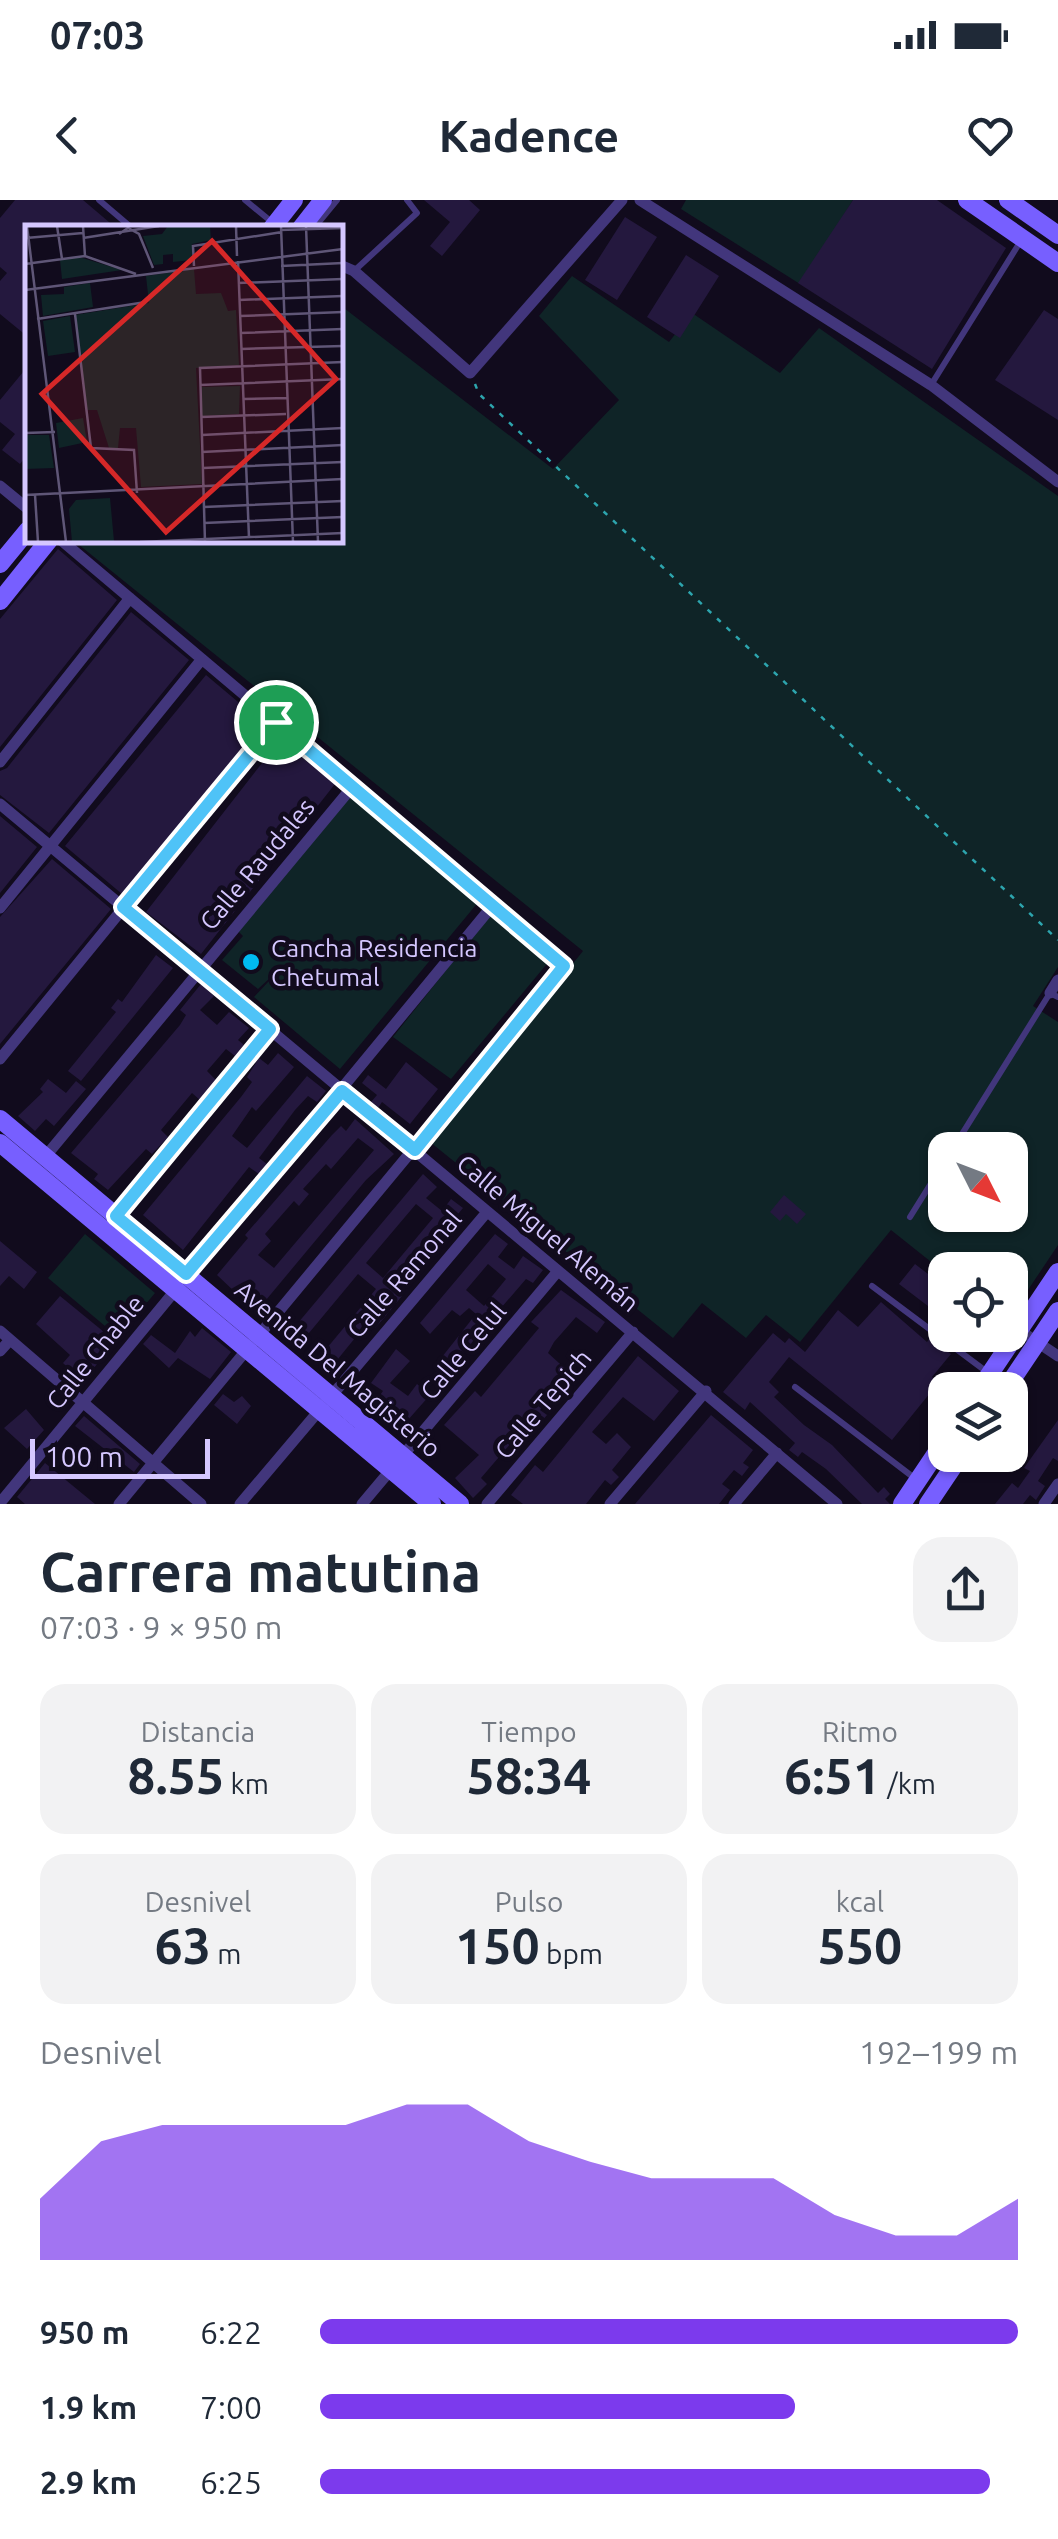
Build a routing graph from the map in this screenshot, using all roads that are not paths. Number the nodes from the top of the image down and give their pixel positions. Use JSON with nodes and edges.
{"nodes":[{"id":1,"x":99,"y":200,"type":"edge"},
{"id":2,"x":245,"y":200,"type":"edge"},
{"id":3,"x":294,"y":200,"type":"edge"},
{"id":4,"x":323,"y":200,"type":"edge"},
{"id":5,"x":336,"y":200,"type":"edge"},
{"id":6,"x":407,"y":200,"type":"edge"},
{"id":7,"x":622,"y":200,"type":"edge"},
{"id":8,"x":640,"y":200,"type":"edge"},
{"id":9,"x":967,"y":200,"type":"edge"},
{"id":10,"x":1008,"y":200,"type":"edge"},
{"id":11,"x":128,"y":225,"type":"edge"},
{"id":12,"x":273,"y":225,"type":"edge"},
{"id":13,"x":275,"y":225,"type":"edge"},
{"id":14,"x":303,"y":225,"type":"edge"},
{"id":15,"x":316,"y":225,"type":"edge"},
{"id":16,"x":1057,"y":232,"type":"edge"},
{"id":17,"x":1022,"y":238,"type":"junction"},
{"id":18,"x":1041,"y":252,"type":"junction"},
{"id":19,"x":1058,"y":263,"type":"edge"},
{"id":20,"x":342,"y":265,"type":"edge"},
{"id":21,"x":354,"y":271,"type":"junction"},
{"id":22,"x":931,"y":385,"type":"junction"},
{"id":23,"x":1058,"y":482,"type":"edge"},
{"id":24,"x":0,"y":486,"type":"edge"},
{"id":25,"x":25,"y":507,"type":"edge"},
{"id":26,"x":25,"y":534,"type":"edge"},
{"id":27,"x":47,"y":542,"type":"edge"},
{"id":28,"x":63,"y":542,"type":"edge"},
{"id":29,"x":0,"y":564,"type":"edge"},
{"id":30,"x":130,"y":598,"type":"junction"},
{"id":31,"x":0,"y":601,"type":"edge"},
{"id":32,"x":202,"y":659,"type":"junction"},
{"id":33,"x":276,"y":722,"type":"junction"},
{"id":34,"x":0,"y":762,"type":"edge"},
{"id":35,"x":353,"y":786,"type":"junction"},
{"id":36,"x":0,"y":804,"type":"edge"},
{"id":37,"x":50,"y":846,"type":"junction"},
{"id":38,"x":492,"y":904,"type":"junction"},
{"id":39,"x":123,"y":907,"type":"junction"},
{"id":40,"x":0,"y":908,"type":"edge"},
{"id":41,"x":197,"y":969,"type":"junction"},
{"id":42,"x":1058,"y":980,"type":"edge"},
{"id":43,"x":1054,"y":995,"type":"edge"},
{"id":44,"x":270,"y":1029,"type":"junction"},
{"id":45,"x":0,"y":1059,"type":"edge"},
{"id":46,"x":342,"y":1091,"type":"junction"},
{"id":47,"x":0,"y":1119,"type":"edge"},
{"id":48,"x":964,"y":1132,"type":"edge"},
{"id":49,"x":0,"y":1143,"type":"edge"},
{"id":50,"x":415,"y":1150,"type":"junction"},
{"id":51,"x":45,"y":1156,"type":"junction"},
{"id":52,"x":928,"y":1188,"type":"edge"},
{"id":53,"x":487,"y":1212,"type":"junction"},
{"id":54,"x":910,"y":1216,"type":"dead end"},
{"id":55,"x":109,"y":1222,"type":"junction"},
{"id":56,"x":558,"y":1272,"type":"junction"},
{"id":57,"x":1058,"y":1272,"type":"edge"},
{"id":58,"x":181,"y":1282,"type":"junction"},
{"id":59,"x":872,"y":1286,"type":"dead end"},
{"id":60,"x":1058,"y":1312,"type":"edge"},
{"id":61,"x":1028,"y":1317,"type":"edge"},
{"id":62,"x":633,"y":1332,"type":"junction"},
{"id":63,"x":1028,"y":1335,"type":"edge"},
{"id":64,"x":5,"y":1336,"type":"edge"},
{"id":65,"x":1038,"y":1341,"type":"junction"},
{"id":66,"x":255,"y":1344,"type":"junction"},
{"id":67,"x":0,"y":1352,"type":"edge"},
{"id":68,"x":1058,"y":1356,"type":"edge"},
{"id":69,"x":972,"y":1372,"type":"edge"},
{"id":70,"x":1017,"y":1372,"type":"edge"},
{"id":71,"x":795,"y":1387,"type":"dead end"},
{"id":72,"x":706,"y":1391,"type":"junction"},
{"id":73,"x":324,"y":1402,"type":"junction"},
{"id":74,"x":82,"y":1403,"type":"junction"},
{"id":75,"x":777,"y":1454,"type":"junction"},
{"id":76,"x":153,"y":1463,"type":"junction"},
{"id":77,"x":397,"y":1463,"type":"junction"},
{"id":78,"x":928,"y":1465,"type":"edge"},
{"id":79,"x":950,"y":1472,"type":"edge"},
{"id":80,"x":918,"y":1480,"type":"junction"},
{"id":81,"x":1058,"y":1484,"type":"edge"},
{"id":82,"x":0,"y":1503,"type":"edge"},
{"id":83,"x":119,"y":1504,"type":"edge"},
{"id":84,"x":201,"y":1504,"type":"edge"},
{"id":85,"x":240,"y":1504,"type":"edge"},
{"id":86,"x":362,"y":1504,"type":"edge"},
{"id":87,"x":432,"y":1504,"type":"edge"},
{"id":88,"x":460,"y":1504,"type":"edge"},
{"id":89,"x":487,"y":1504,"type":"edge"},
{"id":90,"x":610,"y":1504,"type":"edge"},
{"id":91,"x":734,"y":1504,"type":"edge"},
{"id":92,"x":837,"y":1504,"type":"edge"},
{"id":93,"x":902,"y":1504,"type":"edge"},
{"id":94,"x":928,"y":1504,"type":"edge"},
{"id":95,"x":1044,"y":1504,"type":"edge"}],
"edges":[{"from":1,"to":11,"type":"lane"},
{"from":2,"to":12,"type":"lane"},
{"from":3,"to":13,"type":"street"},
{"from":4,"to":14,"type":"street"},
{"from":5,"to":15,"type":"lane"},
{"from":6,"to":21,"type":"lane"},
{"from":7,"to":21,"type":"street"},
{"from":8,"to":22,"type":"street"},
{"from":9,"to":17,"type":"street"},
{"from":10,"to":16,"type":"street"},
{"from":16,"to":18,"type":"street"},
{"from":17,"to":18,"type":"street"},
{"from":17,"to":22,"type":"lane"},
{"from":18,"to":19,"type":"street"},
{"from":20,"to":21,"type":"street"},
{"from":22,"to":23,"type":"street"},
{"from":24,"to":25,"type":"street"},
{"from":26,"to":29,"type":"street"},
{"from":27,"to":31,"type":"street"},
{"from":28,"to":30,"type":"street"},
{"from":30,"to":32,"type":"street"},
{"from":30,"to":34,"type":"street"},
{"from":32,"to":33,"type":"street"},
{"from":32,"to":37,"type":"street"},
{"from":33,"to":35,"type":"street"},
{"from":33,"to":39,"type":"street"},
{"from":35,"to":38,"type":"street"},
{"from":35,"to":41,"type":"street","name":"Calle Raudales"},
{"from":36,"to":37,"type":"street","name":"Calle Miguel Alemán"},
{"from":37,"to":39,"type":"street","name":"Calle Miguel Alemán"},
{"from":37,"to":40,"type":"street"},
{"from":38,"to":46,"type":"street","name":"Calle Chable"},
{"from":38,"to":50,"type":"street"},
{"from":39,"to":41,"type":"street","name":"Calle Miguel Alemán"},
{"from":39,"to":45,"type":"street"},
{"from":41,"to":44,"type":"street","name":"Calle Miguel Alemán"},
{"from":41,"to":51,"type":"street","name":"Calle Raudales"},
{"from":42,"to":43,"type":"street"},
{"from":43,"to":48,"type":"lane"},
{"from":44,"to":46,"type":"street","name":"Calle Miguel Alemán"},
{"from":44,"to":55,"type":"street"},
{"from":46,"to":50,"type":"street","name":"Calle Miguel Alemán"},
{"from":46,"to":58,"type":"street","name":"Calle Chable"},
{"from":47,"to":51,"type":"street","name":"Avenida Del Magisterio"},
{"from":49,"to":55,"type":"street","name":"Avenida Del Magisterio"},
{"from":50,"to":53,"type":"street","name":"Calle Miguel Alemán"},
{"from":50,"to":66,"type":"street"},
{"from":51,"to":55,"type":"street","name":"Avenida Del Magisterio"},
{"from":52,"to":54,"type":"lane"},
{"from":53,"to":56,"type":"street","name":"Calle Miguel Alemán"},
{"from":53,"to":73,"type":"street","name":"Calle Ramonal"},
{"from":55,"to":58,"type":"street","name":"Avenida Del Magisterio"},
{"from":56,"to":62,"type":"street","name":"Calle Miguel Alemán"},
{"from":56,"to":77,"type":"street","name":"Calle Celul"},
{"from":57,"to":61,"type":"street"},
{"from":58,"to":66,"type":"street","name":"Avenida Del Magisterio"},
{"from":58,"to":74,"type":"street","name":"Calle Chable"},
{"from":59,"to":69,"type":"lane"},
{"from":60,"to":65,"type":"street"},
{"from":62,"to":72,"type":"street","name":"Calle Miguel Alemán"},
{"from":62,"to":89,"type":"street","name":"Calle Tepich"},
{"from":63,"to":65,"type":"street"},
{"from":64,"to":67,"type":"street"},
{"from":64,"to":74,"type":"street"},
{"from":65,"to":68,"type":"street"},
{"from":65,"to":70,"type":"street"},
{"from":66,"to":73,"type":"street","name":"Avenida Del Magisterio"},
{"from":66,"to":76,"type":"street"},
{"from":71,"to":80,"type":"lane"},
{"from":72,"to":75,"type":"street","name":"Calle Miguel Alemán"},
{"from":72,"to":90,"type":"street"},
{"from":73,"to":77,"type":"street","name":"Avenida Del Magisterio"},
{"from":73,"to":85,"type":"street","name":"Calle Ramonal"},
{"from":74,"to":76,"type":"street"},
{"from":74,"to":82,"type":"street","name":"Calle Chable"},
{"from":75,"to":91,"type":"street"},
{"from":75,"to":92,"type":"street","name":"Calle Miguel Alemán"},
{"from":76,"to":83,"type":"street"},
{"from":76,"to":84,"type":"street"},
{"from":77,"to":86,"type":"street","name":"Calle Celul"},
{"from":77,"to":87,"type":"street","name":"Avenida Del Magisterio"},
{"from":77,"to":88,"type":"street","name":"Avenida Del Magisterio"},
{"from":78,"to":80,"type":"street"},
{"from":79,"to":94,"type":"street"},
{"from":80,"to":93,"type":"street"},
{"from":81,"to":95,"type":"street"}]}
